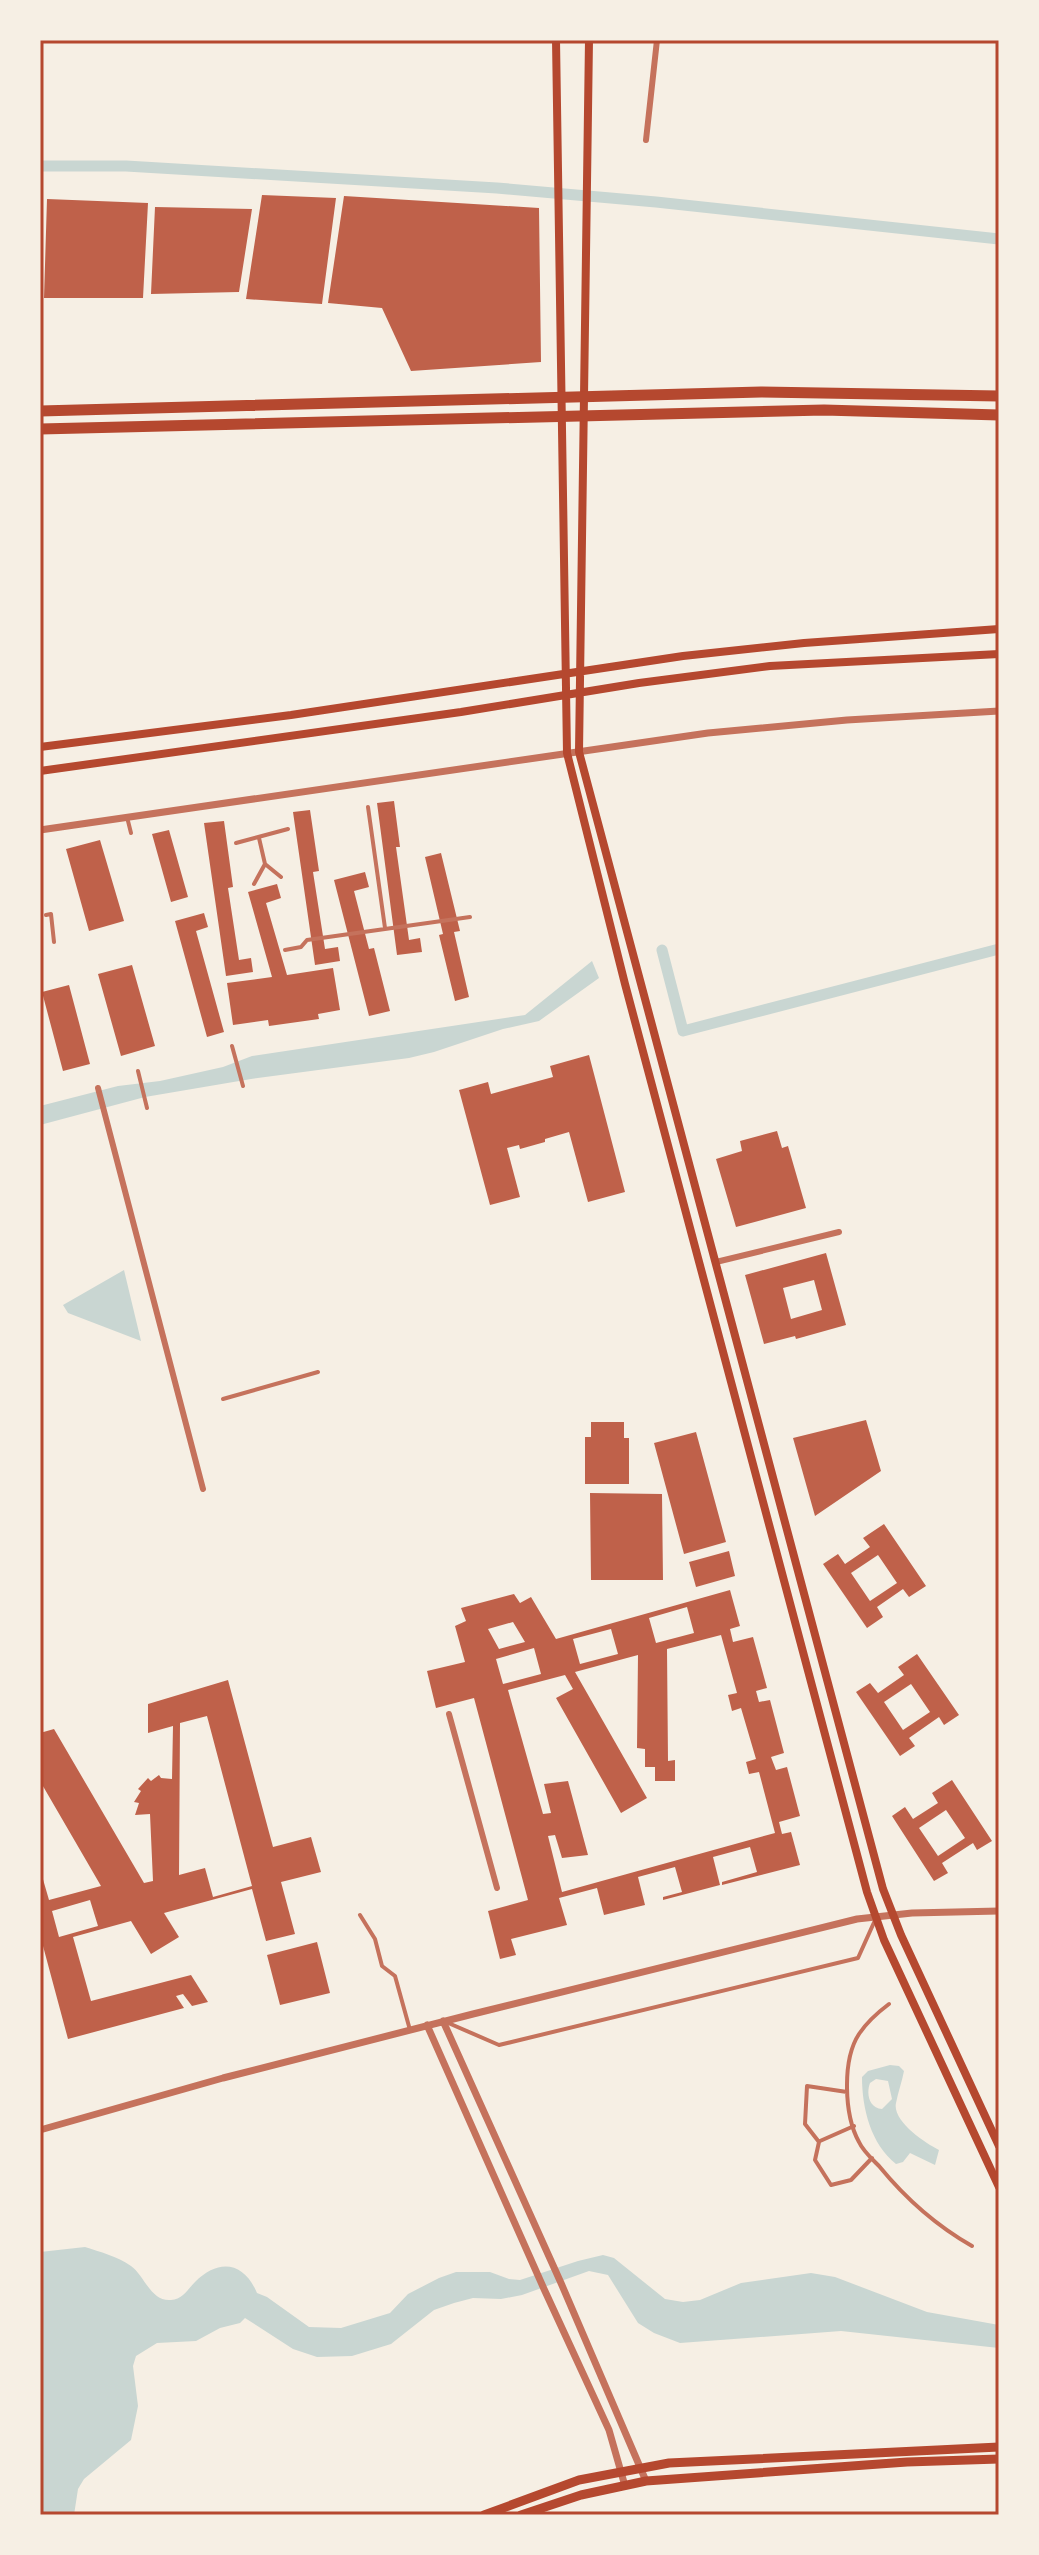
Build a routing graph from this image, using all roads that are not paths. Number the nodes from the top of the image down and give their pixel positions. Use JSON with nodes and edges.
{"nodes":[{"id":1,"x":556,"y":40,"type":"edge"},
{"id":2,"x":589,"y":40,"type":"edge"},
{"id":3,"x":657,"y":40,"type":"edge"},
{"id":4,"x":646,"y":140,"type":"dead end"},
{"id":5,"x":999,"y":396,"type":"edge"},
{"id":6,"x":562,"y":397,"type":"junction"},
{"id":7,"x":40,"y":411,"type":"edge"},
{"id":8,"x":562,"y":415,"type":"junction"},
{"id":9,"x":999,"y":415,"type":"edge"},
{"id":10,"x":40,"y":429,"type":"edge"},
{"id":11,"x":999,"y":629,"type":"edge"},
{"id":12,"x":999,"y":654,"type":"edge"},
{"id":13,"x":580,"y":671,"type":"junction"},
{"id":14,"x":566,"y":673,"type":"junction"},
{"id":15,"x":580,"y":692,"type":"junction"},
{"id":16,"x":566,"y":695,"type":"junction"},
{"id":17,"x":999,"y":711,"type":"edge"},
{"id":18,"x":40,"y":747,"type":"edge"},
{"id":19,"x":579,"y":752,"type":"junction"},
{"id":20,"x":567,"y":753,"type":"junction"},
{"id":21,"x":40,"y":771,"type":"edge"},
{"id":22,"x":368,"y":807,"type":"dead end"},
{"id":23,"x":127,"y":817,"type":"junction"},
{"id":24,"x":288,"y":829,"type":"dead end"},
{"id":25,"x":40,"y":830,"type":"edge"},
{"id":26,"x":131,"y":833,"type":"dead end"},
{"id":27,"x":259,"y":838,"type":"junction"},
{"id":28,"x":236,"y":843,"type":"dead end"},
{"id":29,"x":265,"y":864,"type":"junction"},
{"id":30,"x":281,"y":877,"type":"dead end"},
{"id":31,"x":254,"y":884,"type":"dead end"},
{"id":32,"x":46,"y":915,"type":"dead end"},
{"id":33,"x":470,"y":917,"type":"dead end"},
{"id":34,"x":385,"y":928,"type":"junction"},
{"id":35,"x":54,"y":942,"type":"dead end"},
{"id":36,"x":285,"y":950,"type":"dead end"},
{"id":37,"x":232,"y":1046,"type":"dead end"},
{"id":38,"x":138,"y":1071,"type":"dead end"},
{"id":39,"x":243,"y":1086,"type":"dead end"},
{"id":40,"x":98,"y":1088,"type":"dead end"},
{"id":41,"x":147,"y":1108,"type":"dead end"},
{"id":42,"x":839,"y":1232,"type":"dead end"},
{"id":43,"x":716,"y":1262,"type":"junction"},
{"id":44,"x":318,"y":1372,"type":"dead end"},
{"id":45,"x":223,"y":1399,"type":"dead end"},
{"id":46,"x":203,"y":1489,"type":"dead end"},
{"id":47,"x":449,"y":1714,"type":"dead end"},
{"id":48,"x":497,"y":1888,"type":"dead end"},
{"id":49,"x":999,"y":1911,"type":"edge"},
{"id":50,"x":360,"y":1915,"type":"dead end"},
{"id":51,"x":893,"y":1915,"type":"junction"},
{"id":52,"x":876,"y":1917,"type":"junction"},
{"id":53,"x":889,"y":2004,"type":"dead end"},
{"id":54,"x":443,"y":2021,"type":"junction"},
{"id":55,"x":427,"y":2025,"type":"junction"},
{"id":56,"x":410,"y":2030,"type":"junction"},
{"id":57,"x":847,"y":2092,"type":"junction"},
{"id":58,"x":854,"y":2126,"type":"junction"},
{"id":59,"x":40,"y":2130,"type":"edge"},
{"id":60,"x":819,"y":2142,"type":"junction"},
{"id":61,"x":999,"y":2146,"type":"edge"},
{"id":62,"x":872,"y":2158,"type":"junction"},
{"id":63,"x":999,"y":2187,"type":"edge"},
{"id":64,"x":972,"y":2246,"type":"dead end"},
{"id":65,"x":999,"y":2447,"type":"edge"},
{"id":66,"x":999,"y":2459,"type":"edge"},
{"id":67,"x":641,"y":2469,"type":"junction"},
{"id":68,"x":621,"y":2472,"type":"junction"},
{"id":69,"x":646,"y":2481,"type":"junction"},
{"id":70,"x":625,"y":2486,"type":"junction"},
{"id":71,"x":484,"y":2515,"type":"edge"},
{"id":72,"x":521,"y":2515,"type":"edge"}],
"edges":[{"from":1,"to":6,"type":"main road"},
{"from":2,"to":13,"type":"main road"},
{"from":3,"to":4,"type":"street"},
{"from":5,"to":6,"type":"highway"},
{"from":6,"to":7,"type":"highway"},
{"from":6,"to":8,"type":"main road"},
{"from":8,"to":9,"type":"highway"},
{"from":8,"to":10,"type":"highway"},
{"from":8,"to":14,"type":"main road"},
{"from":11,"to":13,"type":"main road"},
{"from":12,"to":15,"type":"main road"},
{"from":13,"to":14,"type":"main road"},
{"from":13,"to":15,"type":"main road"},
{"from":14,"to":16,"type":"main road"},
{"from":14,"to":18,"type":"main road"},
{"from":15,"to":16,"type":"main road"},
{"from":15,"to":19,"type":"main road"},
{"from":16,"to":20,"type":"main road"},
{"from":16,"to":21,"type":"main road"},
{"from":17,"to":19,"type":"street"},
{"from":19,"to":20,"type":"street"},
{"from":19,"to":43,"type":"main road"},
{"from":20,"to":23,"type":"street"},
{"from":20,"to":52,"type":"main road"},
{"from":22,"to":34,"type":"street"},
{"from":23,"to":25,"type":"street"},
{"from":23,"to":26,"type":"street"},
{"from":24,"to":27,"type":"street"},
{"from":27,"to":28,"type":"street"},
{"from":27,"to":29,"type":"street"},
{"from":29,"to":30,"type":"street"},
{"from":29,"to":31,"type":"street"},
{"from":32,"to":35,"type":"street"},
{"from":33,"to":34,"type":"street"},
{"from":34,"to":36,"type":"street"},
{"from":37,"to":39,"type":"street"},
{"from":38,"to":41,"type":"street"},
{"from":40,"to":46,"type":"street"},
{"from":42,"to":43,"type":"street"},
{"from":43,"to":51,"type":"main road"},
{"from":44,"to":45,"type":"street"},
{"from":47,"to":48,"type":"street"},
{"from":49,"to":51,"type":"street"},
{"from":50,"to":56,"type":"street"},
{"from":51,"to":52,"type":"street"},
{"from":51,"to":61,"type":"main road"},
{"from":52,"to":54,"type":"street"},
{"from":52,"to":54,"type":"street"},
{"from":52,"to":63,"type":"main road"},
{"from":53,"to":57,"type":"street"},
{"from":54,"to":55,"type":"street"},
{"from":54,"to":67,"type":"street"},
{"from":55,"to":56,"type":"street"},
{"from":55,"to":68,"type":"street"},
{"from":56,"to":59,"type":"street"},
{"from":57,"to":58,"type":"street"},
{"from":57,"to":60,"type":"street"},
{"from":58,"to":60,"type":"street"},
{"from":58,"to":62,"type":"street"},
{"from":60,"to":62,"type":"street"},
{"from":62,"to":64,"type":"street"},
{"from":65,"to":67,"type":"main road"},
{"from":66,"to":69,"type":"main road"},
{"from":67,"to":68,"type":"main road"},
{"from":67,"to":69,"type":"street"},
{"from":68,"to":70,"type":"street"},
{"from":68,"to":71,"type":"main road"},
{"from":69,"to":70,"type":"main road"},
{"from":70,"to":72,"type":"main road"}]}
